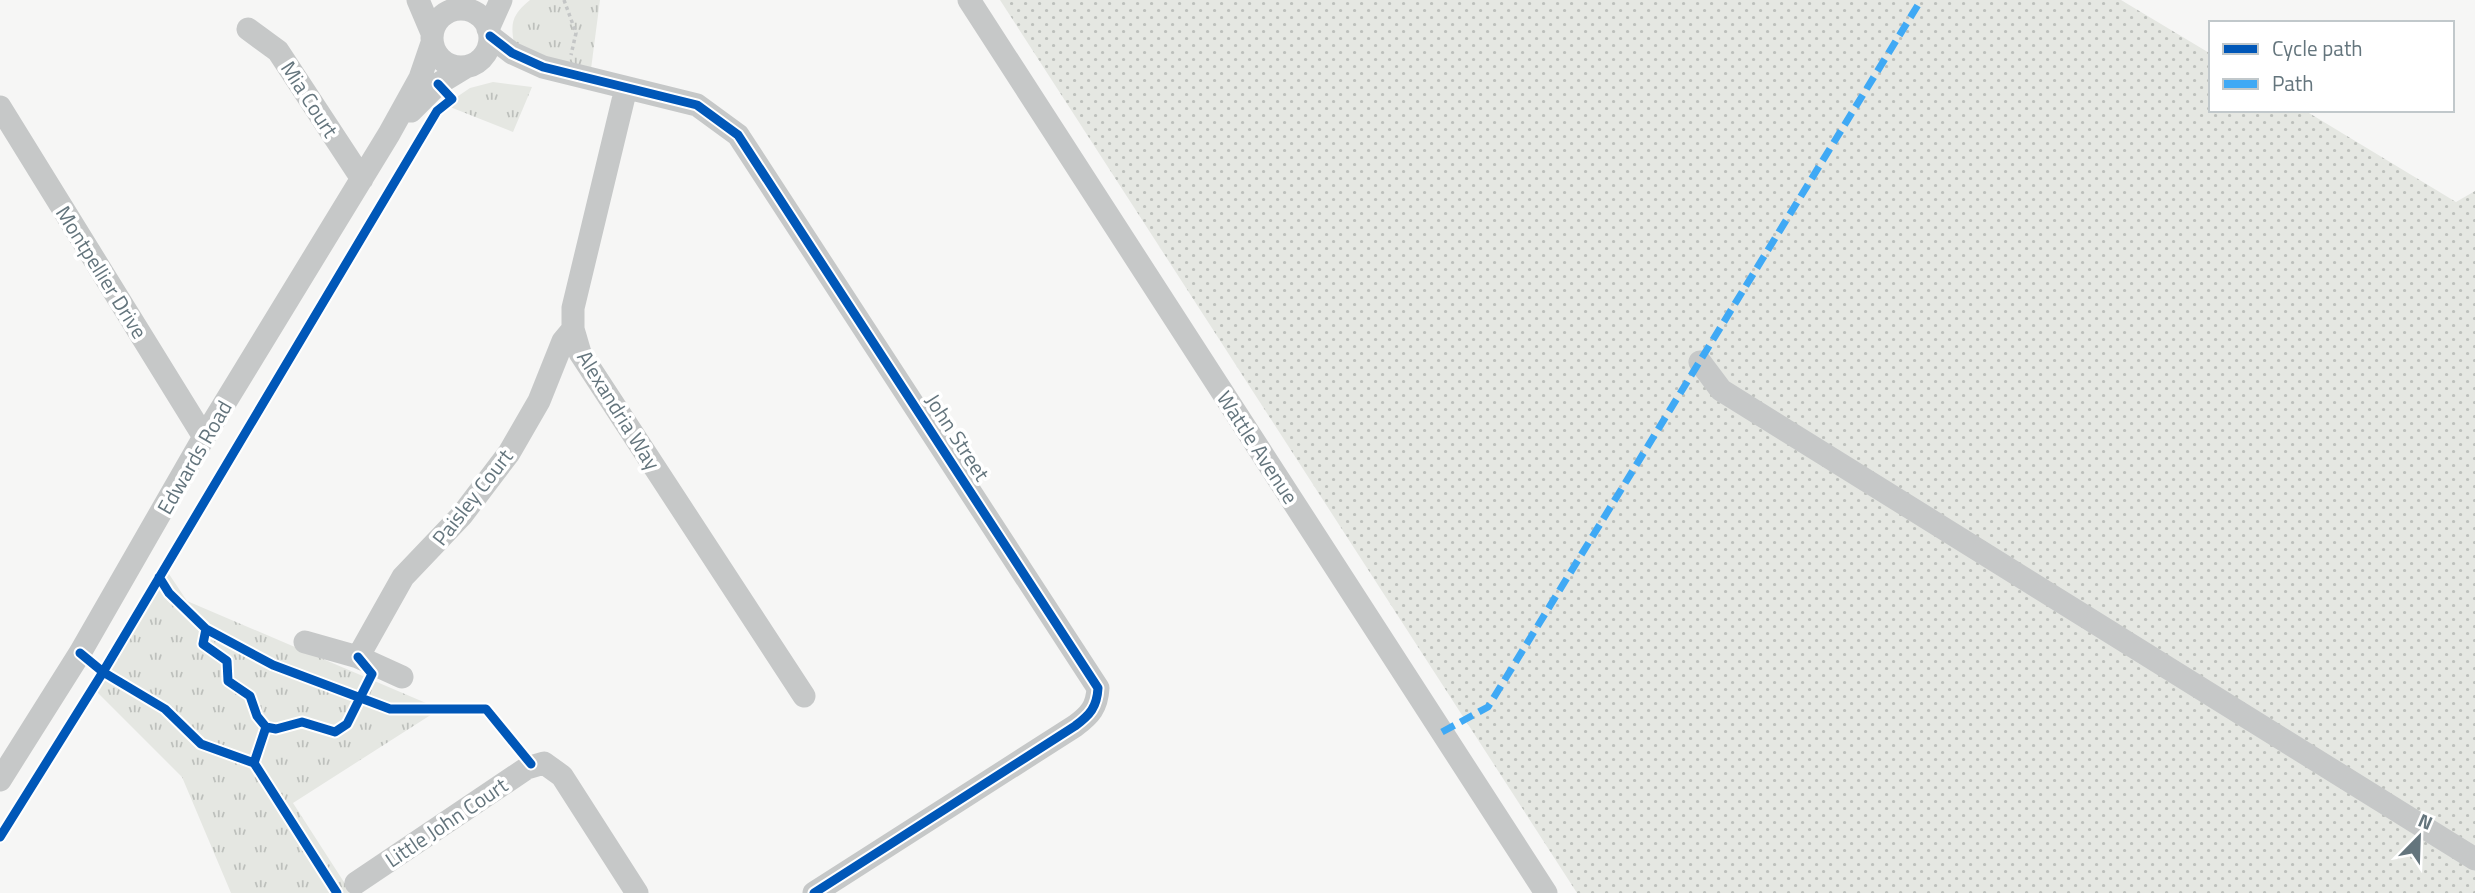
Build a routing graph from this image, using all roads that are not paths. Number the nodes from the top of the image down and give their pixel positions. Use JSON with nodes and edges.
{"nodes":[{"id":1,"x":418,"y":0,"type":"edge"},
{"id":2,"x":501,"y":0,"type":"edge"},
{"id":3,"x":969,"y":0,"type":"edge"},
{"id":4,"x":458,"y":5,"type":"edge"},
{"id":5,"x":248,"y":29,"type":"dead end"},
{"id":6,"x":489,"y":32,"type":"junction"},
{"id":7,"x":432,"y":38,"type":"junction"},
{"id":8,"x":470,"y":65,"type":"junction"},
{"id":9,"x":543,"y":67,"type":"junction"},
{"id":10,"x":626,"y":88,"type":"junction"},
{"id":11,"x":0,"y":107,"type":"edge"},
{"id":12,"x":390,"y":134,"type":"junction"},
{"id":13,"x":362,"y":179,"type":"junction"},
{"id":14,"x":573,"y":329,"type":"junction"},
{"id":15,"x":1700,"y":362,"type":"dead end"},
{"id":16,"x":204,"y":437,"type":"junction"},
{"id":17,"x":304,"y":642,"type":"dead end"},
{"id":18,"x":358,"y":657,"type":"junction"},
{"id":19,"x":402,"y":677,"type":"dead end"},
{"id":20,"x":804,"y":696,"type":"dead end"},
{"id":21,"x":0,"y":780,"type":"edge"},
{"id":22,"x":2475,"y":859,"type":"edge"},
{"id":23,"x":356,"y":883,"type":"dead end"},
{"id":24,"x":637,"y":893,"type":"edge"},
{"id":25,"x":814,"y":893,"type":"edge"},
{"id":26,"x":1546,"y":893,"type":"edge"}],
"edges":[{"from":1,"to":7,"type":"street"},
{"from":2,"to":6,"type":"street"},
{"from":3,"to":26,"type":"street","name":"Wattle Avenue"},
{"from":4,"to":6,"type":"street"},
{"from":4,"to":7,"type":"street"},
{"from":5,"to":13,"type":"street","name":"Mia Court"},
{"from":6,"to":8,"type":"street"},
{"from":6,"to":9,"type":"street","name":"John Street"},
{"from":7,"to":8,"type":"street"},
{"from":7,"to":12,"type":"street","name":"Edwards Road"},
{"from":8,"to":9,"type":"street","name":"John Street"},
{"from":8,"to":12,"type":"street","name":"Edwards Road"},
{"from":9,"to":10,"type":"street","name":"John Street"},
{"from":10,"to":14,"type":"street","name":"Alexandria Way"},
{"from":10,"to":25,"type":"street","name":"John Street"},
{"from":11,"to":16,"type":"street","name":"Montpellier Drive"},
{"from":12,"to":13,"type":"street","name":"Edwards Road"},
{"from":13,"to":16,"type":"street","name":"Edwards Road"},
{"from":14,"to":18,"type":"street","name":"Paisley Court"},
{"from":14,"to":20,"type":"street","name":"Alexandria Way"},
{"from":15,"to":22,"type":"street"},
{"from":16,"to":21,"type":"street","name":"Edwards Road"},
{"from":17,"to":18,"type":"street"},
{"from":18,"to":19,"type":"street"},
{"from":23,"to":24,"type":"street","name":"Little John Court"}]}
